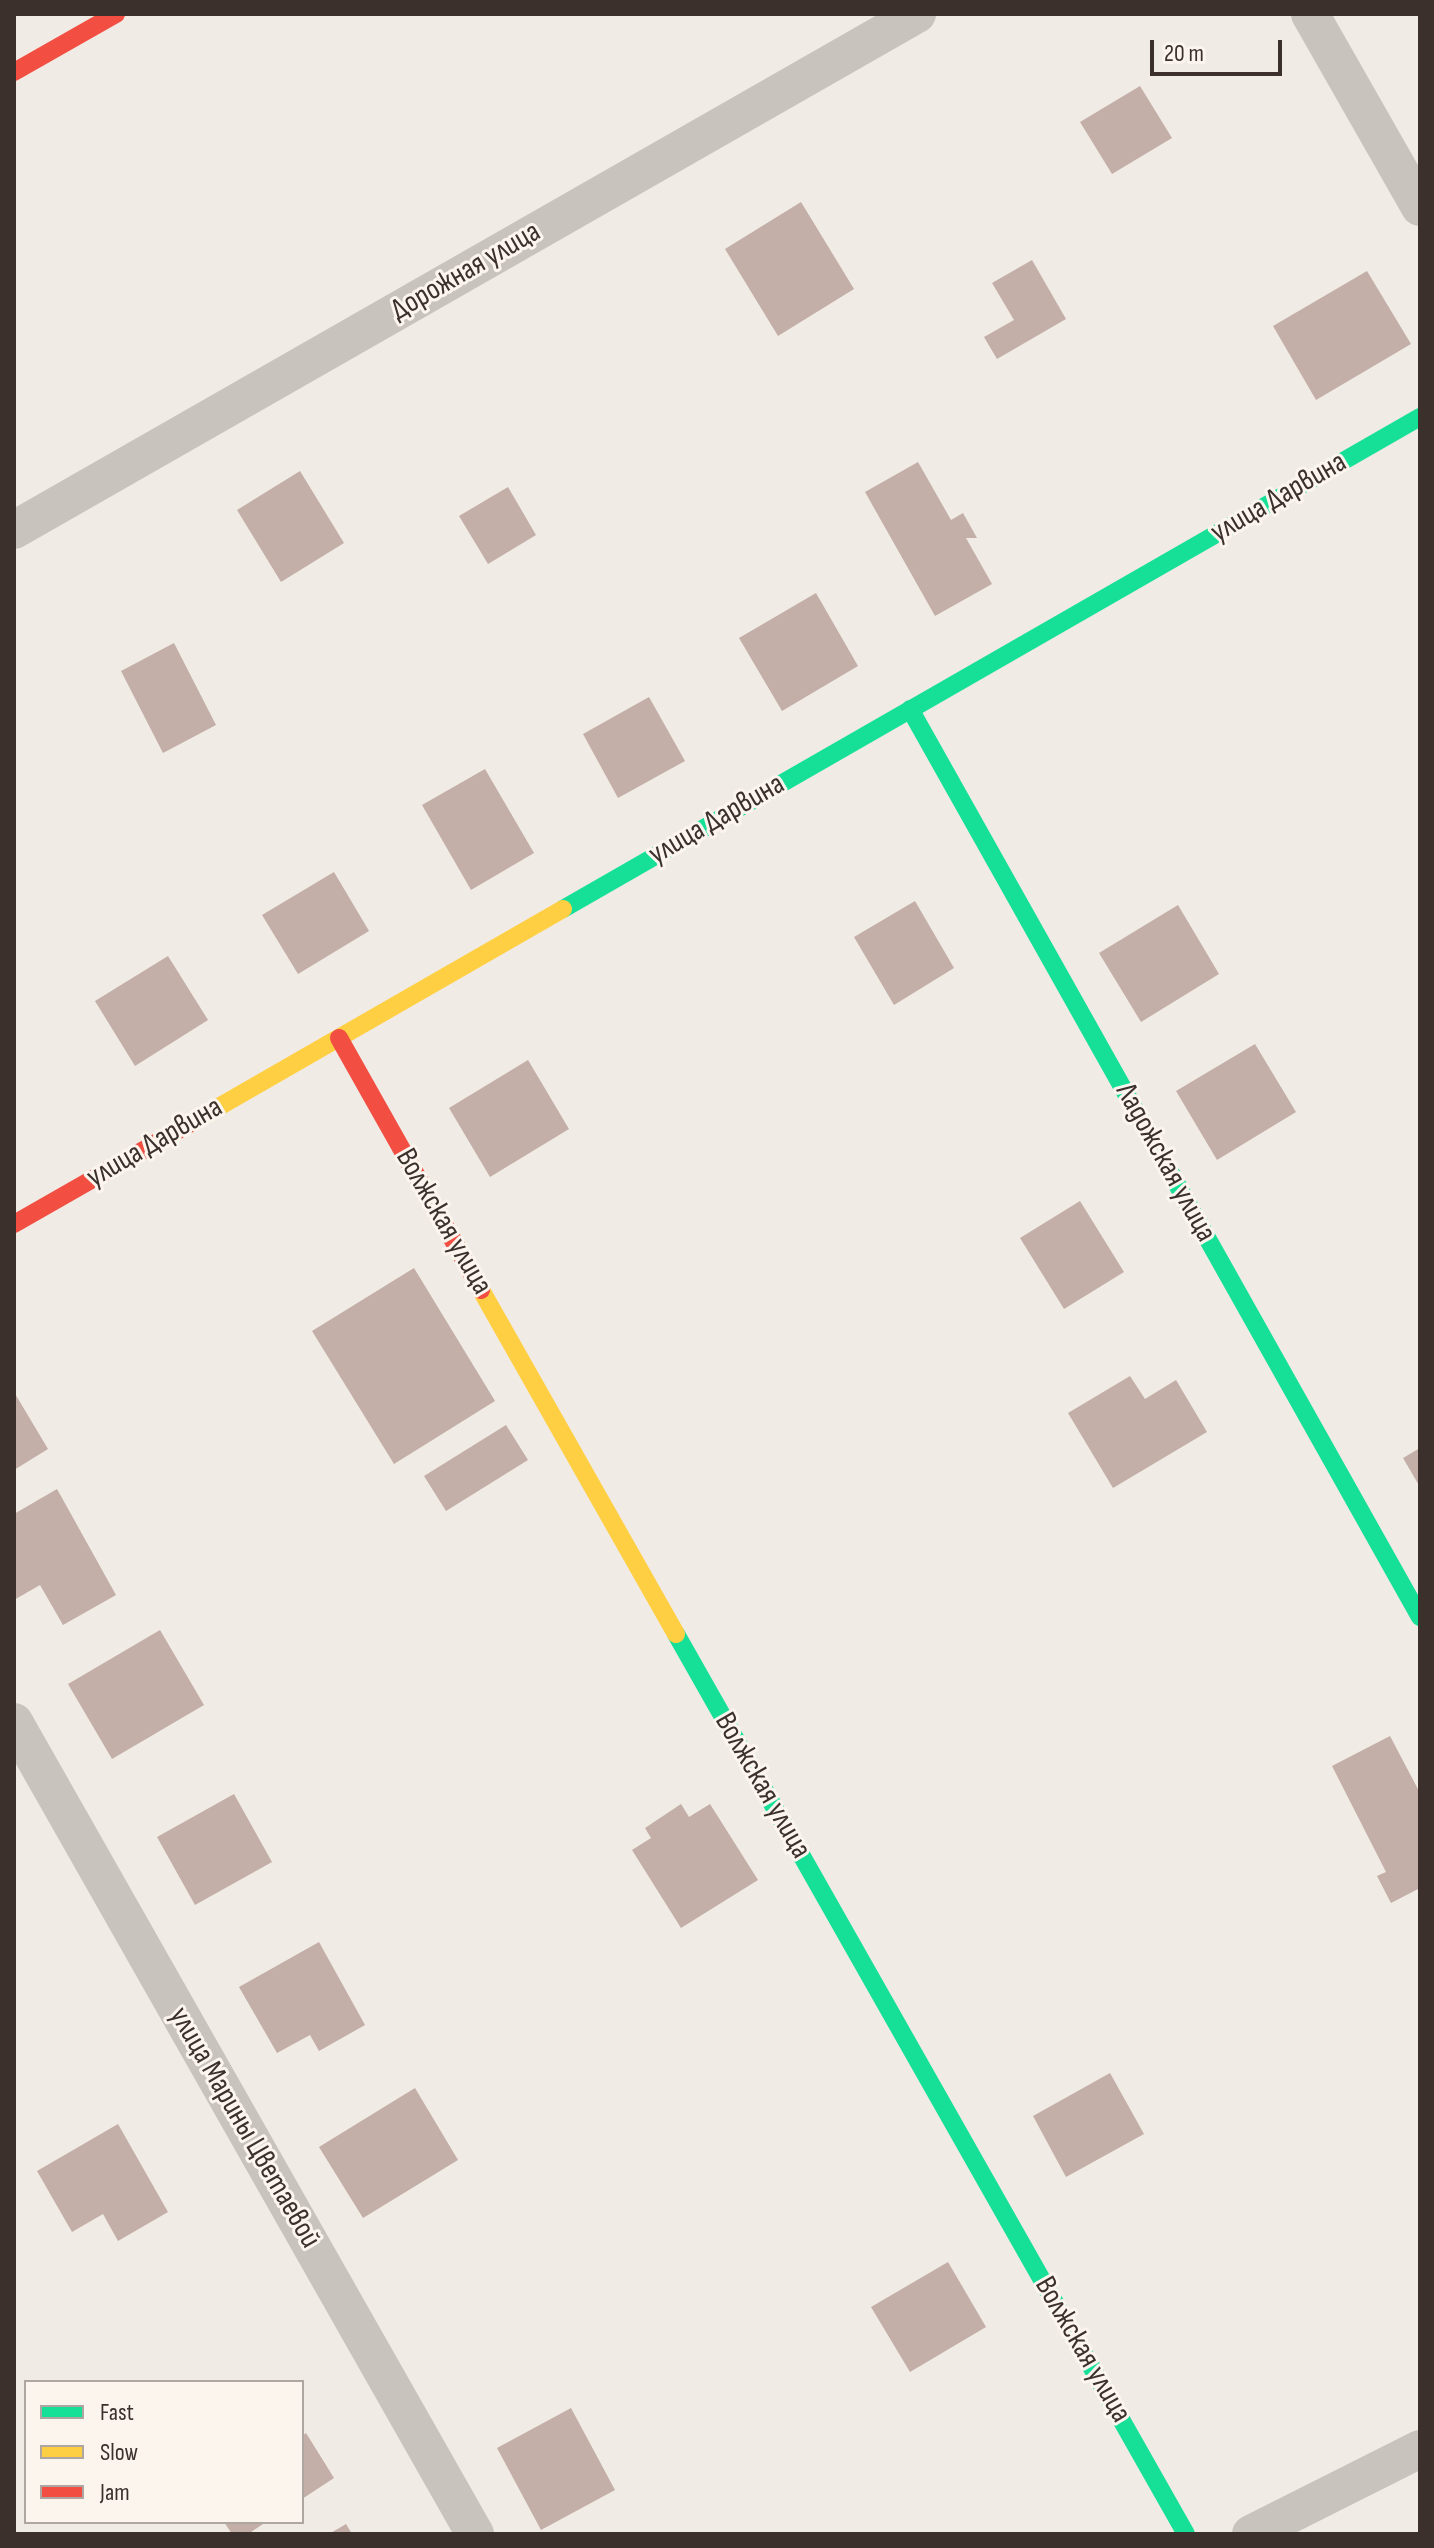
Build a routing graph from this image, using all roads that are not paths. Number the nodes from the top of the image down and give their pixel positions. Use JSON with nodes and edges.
{"nodes":[{"id":1,"x":116,"y":14,"type":"edge"},
{"id":2,"x":917,"y":14,"type":"edge"},
{"id":3,"x":1310,"y":14,"type":"edge"},
{"id":4,"x":14,"y":72,"type":"edge"},
{"id":5,"x":1420,"y":207,"type":"edge"},
{"id":6,"x":1420,"y":417,"type":"edge"},
{"id":7,"x":14,"y":530,"type":"edge"},
{"id":8,"x":910,"y":709,"type":"junction"},
{"id":9,"x":339,"y":1038,"type":"junction"},
{"id":10,"x":14,"y":1224,"type":"edge"},
{"id":11,"x":1420,"y":1617,"type":"edge"},
{"id":12,"x":14,"y":1722,"type":"edge"},
{"id":13,"x":1420,"y":2449,"type":"edge"},
{"id":14,"x":475,"y":2534,"type":"edge"},
{"id":15,"x":1186,"y":2534,"type":"edge"},
{"id":16,"x":1251,"y":2534,"type":"edge"}],
"edges":[{"from":1,"to":4,"type":"street"},
{"from":2,"to":7,"type":"street","name":"Дорожная улица"},
{"from":3,"to":5,"type":"street"},
{"from":6,"to":8,"type":"street","name":"улица Дарвина"},
{"from":8,"to":9,"type":"street","name":"улица Дарвина"},
{"from":8,"to":11,"type":"street","name":"Ладожская улица"},
{"from":9,"to":10,"type":"street","name":"улица Дарвина"},
{"from":9,"to":15,"type":"street","name":"Волжская улица"},
{"from":12,"to":14,"type":"street","name":"улица Марины Цветаевой"},
{"from":13,"to":16,"type":"street"}]}
